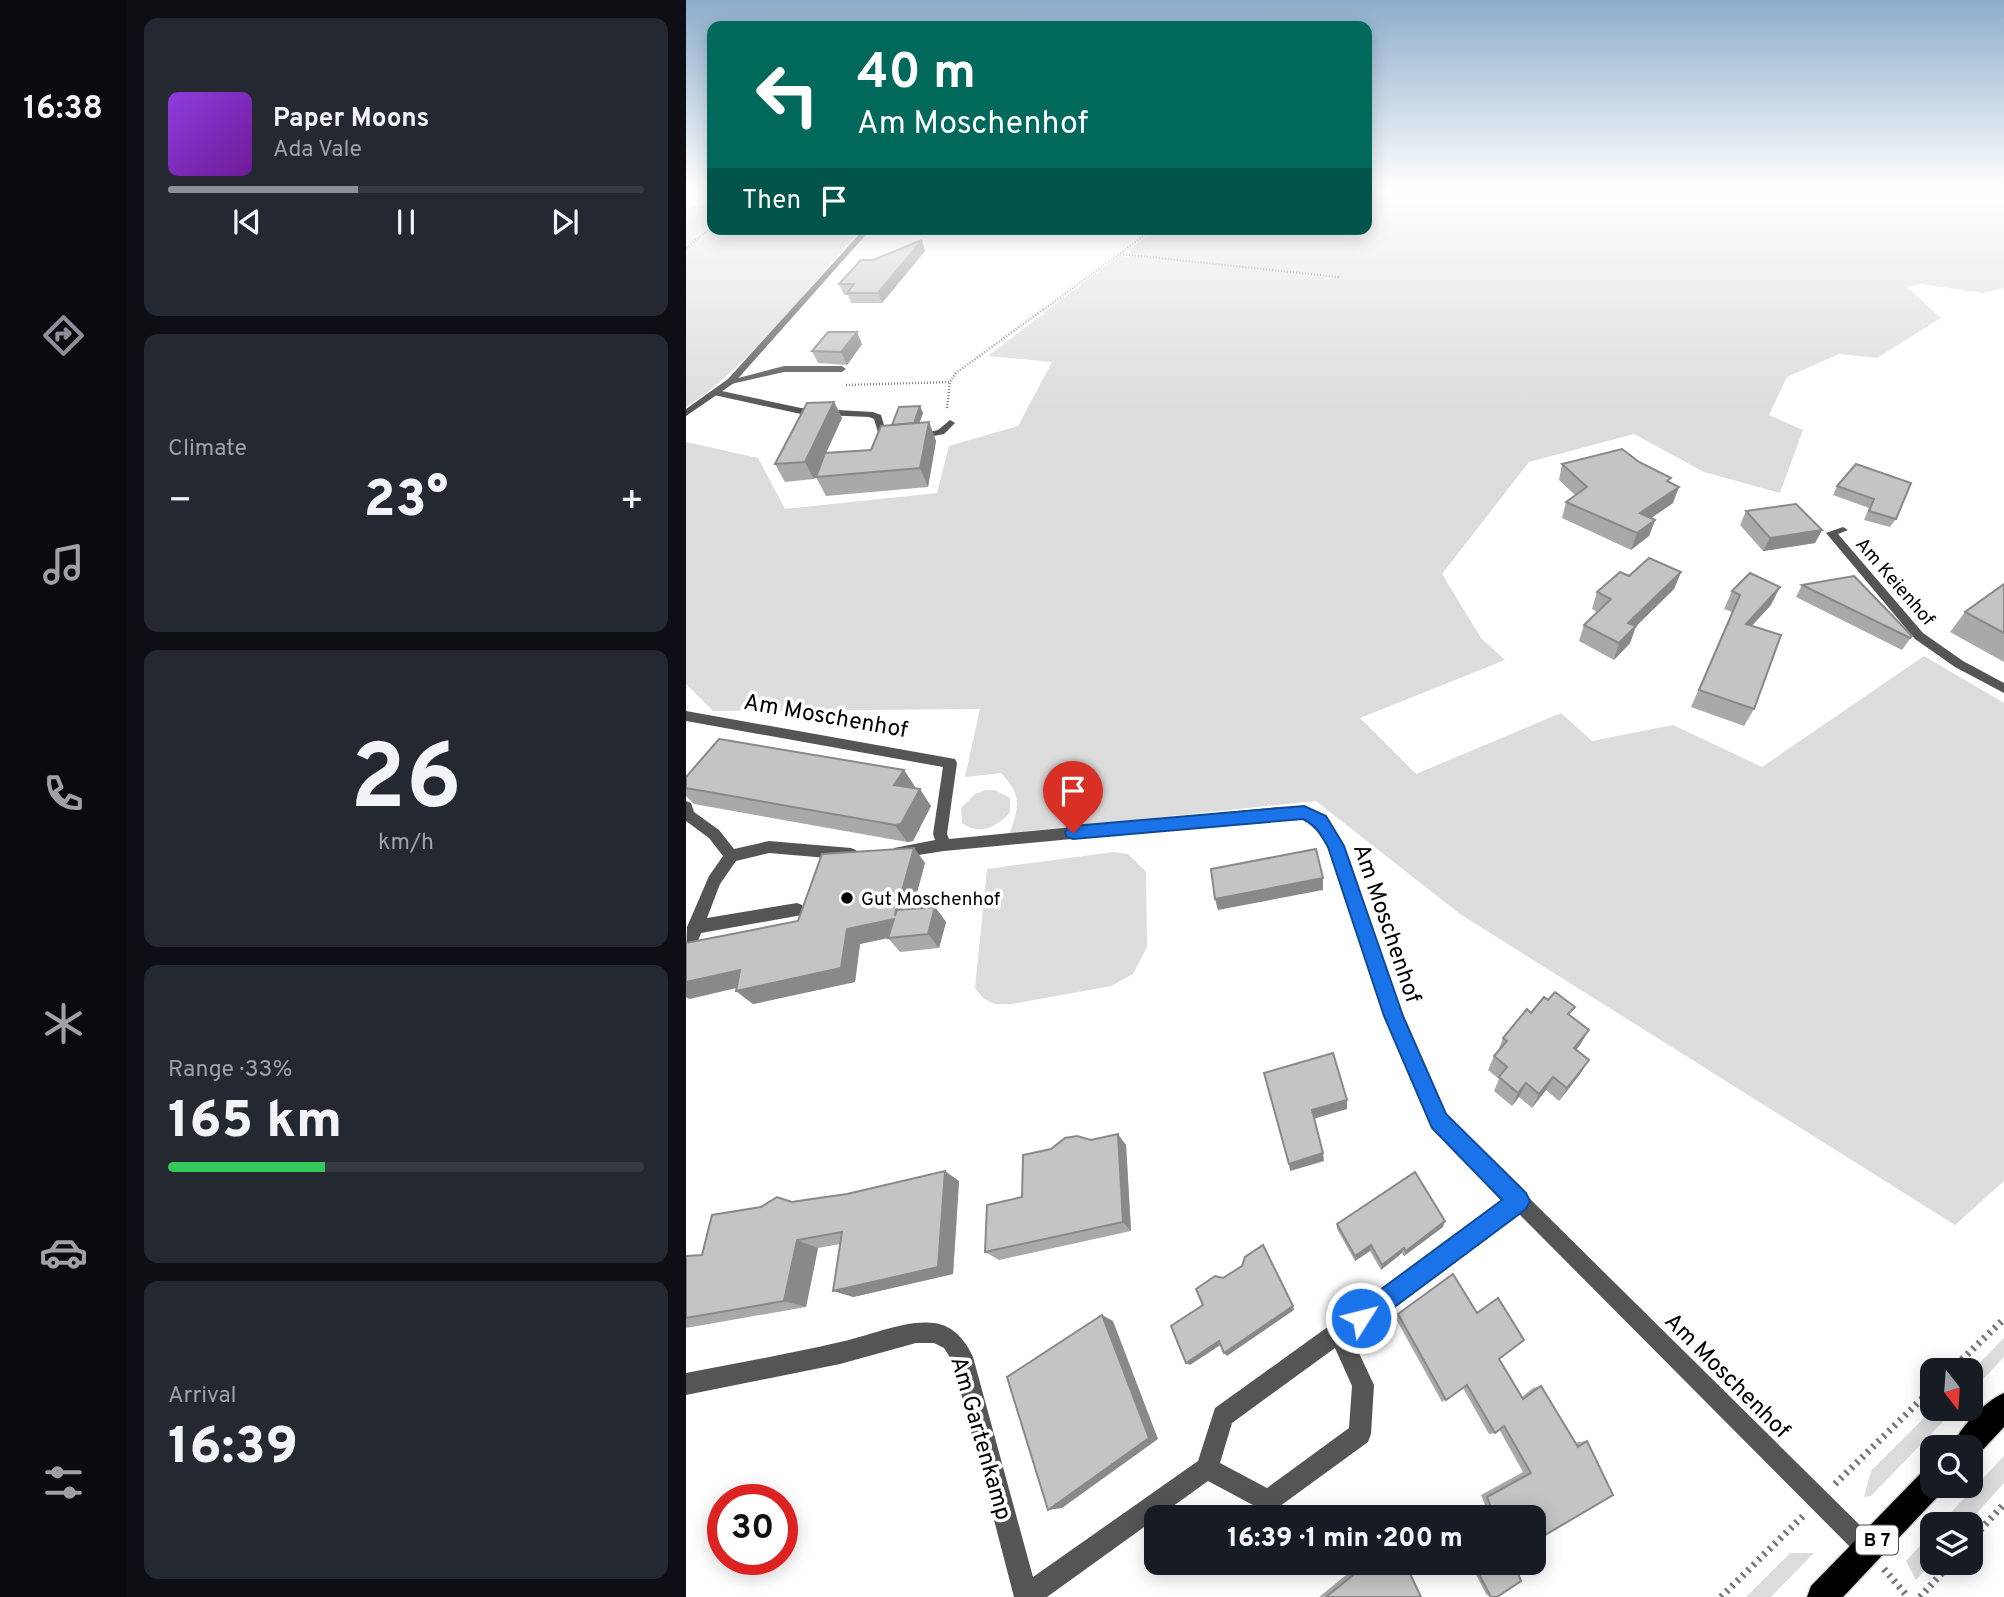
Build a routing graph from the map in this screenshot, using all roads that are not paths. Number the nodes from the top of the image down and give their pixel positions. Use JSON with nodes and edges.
{"nodes":[{"id":1,"x":839,"y":262,"type":"edge"},
{"id":2,"x":842,"y":369,"type":"dead end"},
{"id":3,"x":731,"y":381,"type":"junction"},
{"id":4,"x":717,"y":393,"type":"junction"},
{"id":5,"x":686,"y":413,"type":"edge"},
{"id":6,"x":950,"y":423,"type":"road end"},
{"id":7,"x":908,"y":438,"type":"edge"},
{"id":8,"x":897,"y":440,"type":"edge"},
{"id":9,"x":1843,"y":530,"type":"dead end"},
{"id":10,"x":2004,"y":690,"type":"edge"},
{"id":11,"x":686,"y":716,"type":"edge"},
{"id":12,"x":686,"y":807,"type":"edge"},
{"id":13,"x":944,"y":845,"type":"junction"},
{"id":14,"x":731,"y":856,"type":"junction"},
{"id":15,"x":797,"y":910,"type":"dead end"},
{"id":16,"x":695,"y":927,"type":"junction"},
{"id":17,"x":686,"y":952,"type":"edge"},
{"id":18,"x":1519,"y":1201,"type":"junction"},
{"id":19,"x":1339,"y":1334,"type":"junction"},
{"id":20,"x":686,"y":1384,"type":"edge"},
{"id":21,"x":2004,"y":1407,"type":"edge"},
{"id":22,"x":1977,"y":1435,"type":"edge"},
{"id":23,"x":1207,"y":1468,"type":"junction"},
{"id":24,"x":1920,"y":1495,"type":"edge"},
{"id":25,"x":1868,"y":1549,"type":"junction"},
{"id":26,"x":1026,"y":1597,"type":"edge"},
{"id":27,"x":1822,"y":1597,"type":"edge"}],
"edges":[{"from":1,"to":3,"type":"street"},
{"from":2,"to":3,"type":"street"},
{"from":3,"to":4,"type":"street"},
{"from":4,"to":5,"type":"street"},
{"from":4,"to":8,"type":"street"},
{"from":6,"to":7,"type":"street"},
{"from":9,"to":10,"type":"street","name":"Am Keienhof"},
{"from":11,"to":13,"type":"street","name":"Am Moschenhof"},
{"from":12,"to":14,"type":"street"},
{"from":13,"to":14,"type":"street"},
{"from":13,"to":18,"type":"street","name":"Am Moschenhof"},
{"from":14,"to":16,"type":"street"},
{"from":15,"to":16,"type":"street"},
{"from":16,"to":17,"type":"street"},
{"from":18,"to":19,"type":"street"},
{"from":18,"to":25,"type":"street","name":"Am Moschenhof"},
{"from":19,"to":23,"type":"street"},
{"from":19,"to":23,"type":"street"},
{"from":20,"to":26,"type":"street","name":"Am Gartenkamp"},
{"from":21,"to":22,"type":"main road"},
{"from":23,"to":26,"type":"street","name":"Am Gartenkamp"},
{"from":24,"to":25,"type":"main road","number":"B 7"},
{"from":25,"to":27,"type":"main road","number":"B 7"}]}
